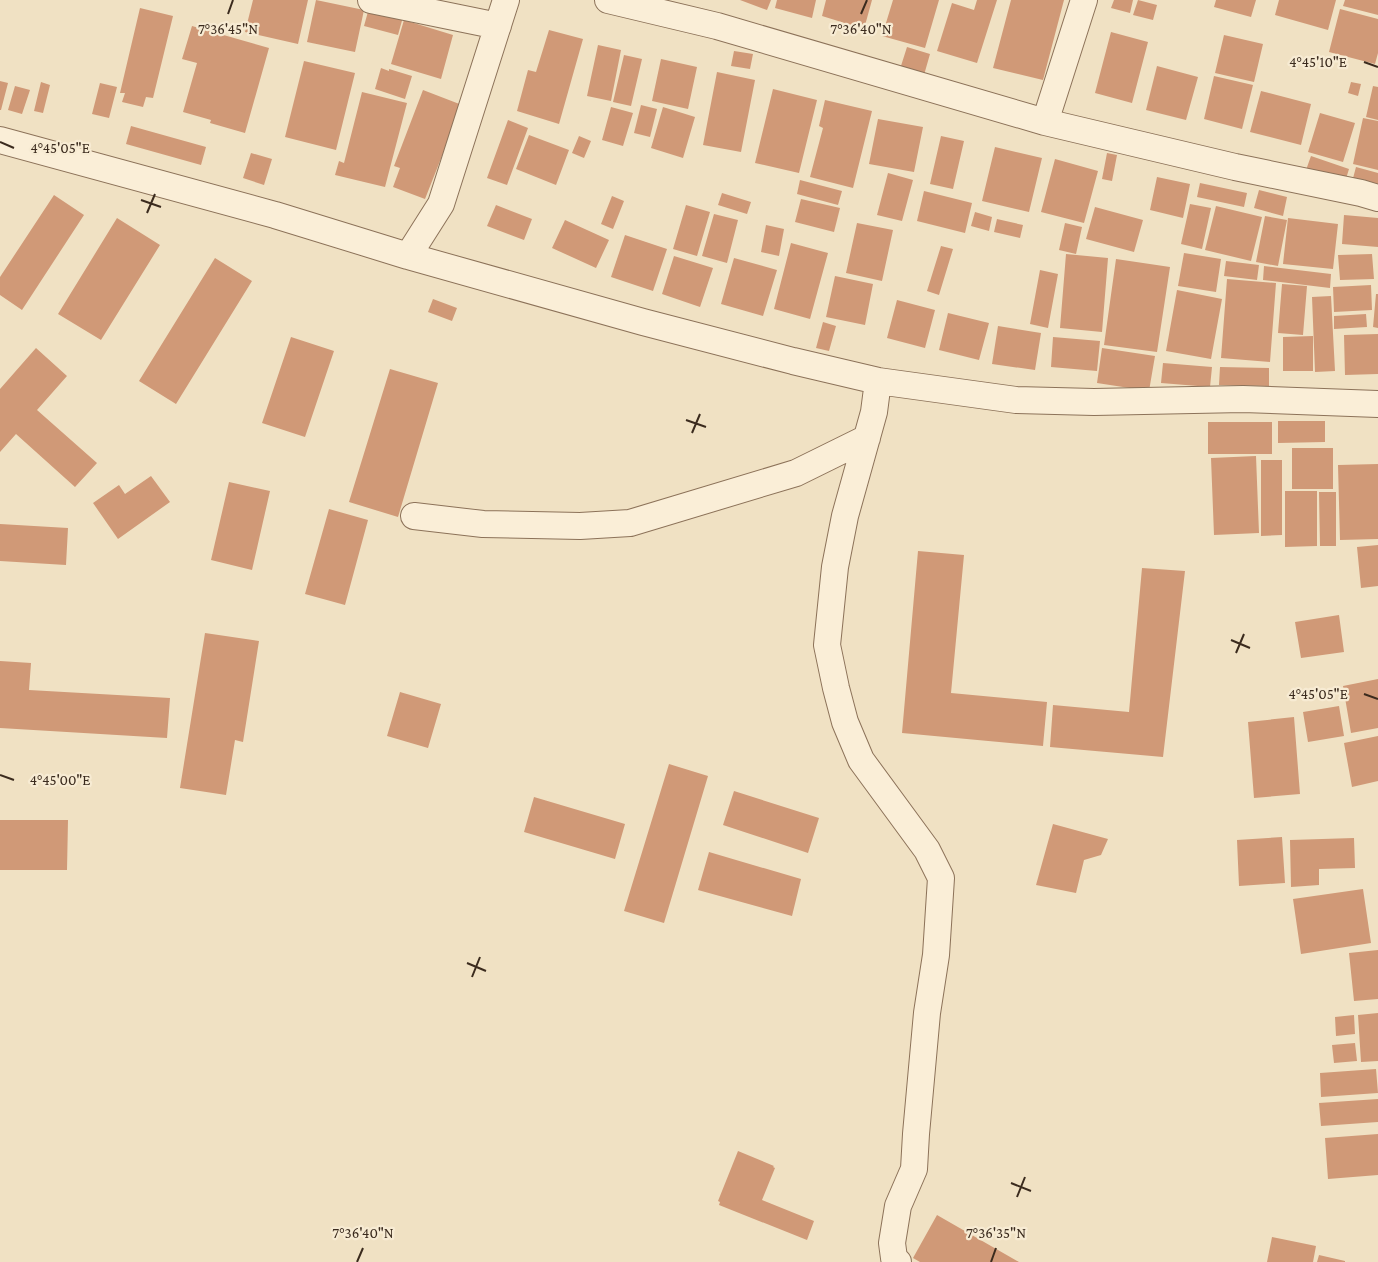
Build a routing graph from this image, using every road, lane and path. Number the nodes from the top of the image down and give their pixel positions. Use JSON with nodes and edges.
{"nodes":[{"id":1,"x":370,"y":0,"type":"edge"},
{"id":2,"x":506,"y":0,"type":"edge"},
{"id":3,"x":608,"y":0,"type":"edge"},
{"id":4,"x":1084,"y":0,"type":"edge"},
{"id":5,"x":498,"y":26,"type":"junction"},
{"id":6,"x":1045,"y":122,"type":"junction"},
{"id":7,"x":0,"y":140,"type":"edge"},
{"id":8,"x":1378,"y":198,"type":"edge"},
{"id":9,"x":408,"y":256,"type":"junction"},
{"id":10,"x":878,"y":381,"type":"junction"},
{"id":11,"x":1378,"y":404,"type":"edge"},
{"id":12,"x":867,"y":438,"type":"junction"},
{"id":13,"x":414,"y":516,"type":"dead end"},
{"id":14,"x":898,"y":1262,"type":"edge"}],
"edges":[{"from":1,"to":5,"type":"street"},
{"from":2,"to":5,"type":"street"},
{"from":3,"to":6,"type":"street"},
{"from":4,"to":6,"type":"street"},
{"from":5,"to":9,"type":"street"},
{"from":6,"to":8,"type":"street"},
{"from":7,"to":9,"type":"street"},
{"from":9,"to":10,"type":"street"},
{"from":10,"to":11,"type":"street"},
{"from":10,"to":12,"type":"street"},
{"from":12,"to":13,"type":"street"},
{"from":12,"to":14,"type":"street"}]}
